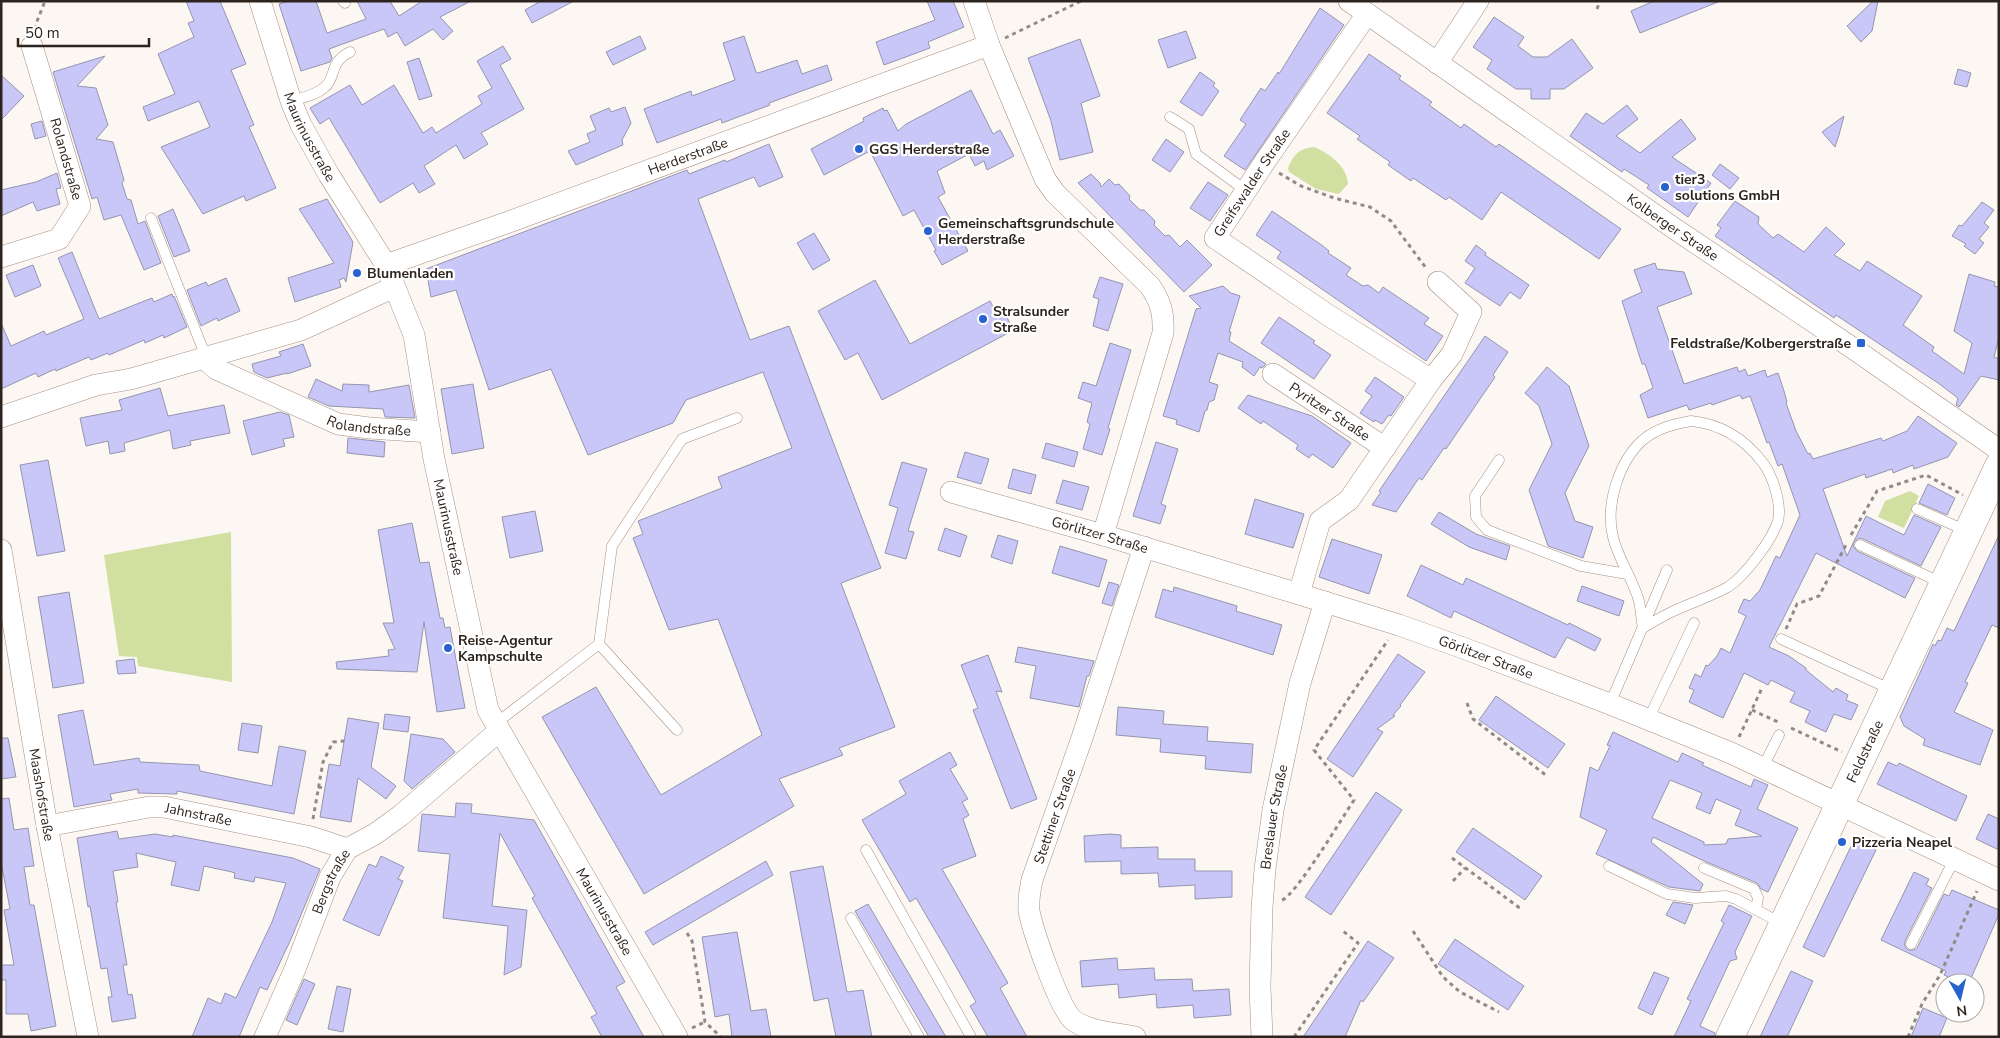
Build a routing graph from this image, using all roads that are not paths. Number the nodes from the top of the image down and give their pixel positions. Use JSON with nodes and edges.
{"nodes":[{"id":1,"x":974,"y":1,"type":"edge"},
{"id":2,"x":1349,"y":1,"type":"edge"},
{"id":3,"x":1478,"y":1,"type":"edge"},
{"id":4,"x":264,"y":2,"type":"edge"},
{"id":5,"x":1368,"y":14,"type":"junction"},
{"id":6,"x":989,"y":45,"type":"junction"},
{"id":7,"x":32,"y":46,"type":"road end"},
{"id":8,"x":350,"y":52,"type":"dead end"},
{"id":9,"x":1437,"y":63,"type":"junction"},
{"id":10,"x":291,"y":101,"type":"junction"},
{"id":11,"x":1170,"y":117,"type":"dead end"},
{"id":12,"x":1245,"y":190,"type":"junction"},
{"id":13,"x":151,"y":218,"type":"dead end"},
{"id":14,"x":1,"y":257,"type":"edge"},
{"id":15,"x":386,"y":265,"type":"junction"},
{"id":16,"x":1438,"y":282,"type":"road end"},
{"id":17,"x":394,"y":287,"type":"junction"},
{"id":18,"x":205,"y":357,"type":"junction"},
{"id":19,"x":1273,"y":374,"type":"dead end"},
{"id":20,"x":1431,"y":380,"type":"junction"},
{"id":21,"x":1,"y":417,"type":"edge"},
{"id":22,"x":737,"y":418,"type":"dead end"},
{"id":23,"x":430,"y":432,"type":"junction"},
{"id":24,"x":1385,"y":448,"type":"junction"},
{"id":25,"x":1999,"y":450,"type":"edge"},
{"id":26,"x":1499,"y":460,"type":"dead end"},
{"id":27,"x":1999,"y":466,"type":"edge"},
{"id":28,"x":951,"y":492,"type":"dead end"},
{"id":29,"x":1917,"y":509,"type":"dead end"},
{"id":30,"x":1968,"y":532,"type":"junction"},
{"id":31,"x":1103,"y":535,"type":"junction"},
{"id":32,"x":1860,"y":545,"type":"dead end"},
{"id":33,"x":1144,"y":547,"type":"junction"},
{"id":34,"x":1,"y":550,"type":"edge"},
{"id":35,"x":1667,"y":570,"type":"dead end"},
{"id":36,"x":1627,"y":574,"type":"junction"},
{"id":37,"x":1943,"y":583,"type":"junction"},
{"id":38,"x":1300,"y":594,"type":"junction"},
{"id":39,"x":1326,"y":602,"type":"junction"},
{"id":40,"x":1694,"y":623,"type":"dead end"},
{"id":41,"x":1642,"y":628,"type":"junction"},
{"id":42,"x":1782,"y":639,"type":"dead end"},
{"id":43,"x":599,"y":644,"type":"junction"},
{"id":44,"x":1893,"y":690,"type":"junction"},
{"id":45,"x":1610,"y":704,"type":"junction"},
{"id":46,"x":1648,"y":720,"type":"junction"},
{"id":47,"x":497,"y":727,"type":"junction"},
{"id":48,"x":677,"y":730,"type":"dead end"},
{"id":49,"x":1779,"y":734,"type":"dead end"},
{"id":50,"x":1763,"y":767,"type":"junction"},
{"id":51,"x":1839,"y":803,"type":"junction"},
{"id":52,"x":47,"y":826,"type":"junction"},
{"id":53,"x":347,"y":849,"type":"junction"},
{"id":54,"x":866,"y":850,"type":"dead end"},
{"id":55,"x":1955,"y":858,"type":"junction"},
{"id":56,"x":1609,"y":866,"type":"dead end"},
{"id":57,"x":1704,"y":868,"type":"dead end"},
{"id":58,"x":1992,"y":876,"type":"edge"},
{"id":59,"x":1756,"y":909,"type":"junction"},
{"id":60,"x":851,"y":918,"type":"dead end"},
{"id":61,"x":1782,"y":923,"type":"junction"},
{"id":62,"x":1911,"y":944,"type":"dead end"},
{"id":63,"x":88,"y":1037,"type":"edge"},
{"id":64,"x":265,"y":1037,"type":"edge"},
{"id":65,"x":677,"y":1037,"type":"edge"},
{"id":66,"x":919,"y":1037,"type":"edge"},
{"id":67,"x":970,"y":1037,"type":"edge"},
{"id":68,"x":1135,"y":1037,"type":"edge"},
{"id":69,"x":1262,"y":1037,"type":"edge"},
{"id":70,"x":1730,"y":1037,"type":"edge"}],
"edges":[{"from":1,"to":6,"type":"street"},
{"from":2,"to":5,"type":"street","name":"Kolberger Straße"},
{"from":3,"to":9,"type":"street"},
{"from":4,"to":10,"type":"street","name":"Maurinusstraße"},
{"from":5,"to":9,"type":"street","name":"Kolberger Straße"},
{"from":5,"to":12,"type":"street","name":"Greifswalder Straße"},
{"from":6,"to":15,"type":"street","name":"Herderstraße"},
{"from":6,"to":31,"type":"street"},
{"from":7,"to":14,"type":"street","name":"Rolandstraße"},
{"from":8,"to":10,"type":"lane"},
{"from":9,"to":25,"type":"street","name":"Kolberger Straße"},
{"from":10,"to":15,"type":"street","name":"Maurinusstraße"},
{"from":11,"to":12,"type":"lane"},
{"from":12,"to":20,"type":"street","name":"Greifswalder Straße"},
{"from":13,"to":18,"type":"lane"},
{"from":15,"to":17,"type":"street","name":"Maurinusstraße"},
{"from":16,"to":20,"type":"street","name":"Pyritzer Straße"},
{"from":17,"to":18,"type":"street"},
{"from":17,"to":23,"type":"street","name":"Maurinusstraße"},
{"from":18,"to":21,"type":"street"},
{"from":18,"to":23,"type":"street","name":"Rolandstraße"},
{"from":19,"to":24,"type":"street","name":"Pyritzer Straße"},
{"from":20,"to":24,"type":"street","name":"Pyritzer Straße"},
{"from":22,"to":43,"type":"lane"},
{"from":23,"to":47,"type":"street","name":"Maurinusstraße"},
{"from":24,"to":38,"type":"street","name":"Pyritzer Straße"},
{"from":26,"to":36,"type":"lane"},
{"from":27,"to":30,"type":"main road","name":"Feldstraße"},
{"from":28,"to":31,"type":"street","name":"Görlitzer Straße"},
{"from":29,"to":30,"type":"lane"},
{"from":30,"to":37,"type":"main road","name":"Feldstraße"},
{"from":31,"to":33,"type":"street","name":"Görlitzer Straße"},
{"from":32,"to":37,"type":"lane"},
{"from":33,"to":38,"type":"street","name":"Görlitzer Straße"},
{"from":33,"to":68,"type":"street","name":"Stettiner Straße"},
{"from":34,"to":52,"type":"street","name":"Maashofstraße"},
{"from":35,"to":41,"type":"lane"},
{"from":36,"to":41,"type":"lane"},
{"from":36,"to":41,"type":"lane"},
{"from":37,"to":44,"type":"main road","name":"Feldstraße"},
{"from":38,"to":39,"type":"street","name":"Görlitzer Straße"},
{"from":39,"to":45,"type":"street","name":"Görlitzer Straße"},
{"from":39,"to":69,"type":"street","name":"Breslauer Straße"},
{"from":40,"to":46,"type":"lane"},
{"from":41,"to":45,"type":"lane"},
{"from":42,"to":44,"type":"lane"},
{"from":43,"to":47,"type":"lane"},
{"from":43,"to":48,"type":"lane"},
{"from":44,"to":51,"type":"main road","name":"Feldstraße"},
{"from":45,"to":46,"type":"street","name":"Görlitzer Straße"},
{"from":46,"to":50,"type":"street","name":"Görlitzer Straße"},
{"from":47,"to":53,"type":"street","name":"Bergstraße"},
{"from":47,"to":65,"type":"street","name":"Maurinusstraße"},
{"from":49,"to":50,"type":"lane"},
{"from":50,"to":51,"type":"street","name":"Görlitzer Straße"},
{"from":51,"to":55,"type":"street","name":"Görlitzer Straße"},
{"from":51,"to":61,"type":"main road","name":"Feldstraße"},
{"from":52,"to":53,"type":"street","name":"Jahnstraße"},
{"from":52,"to":63,"type":"street","name":"Maashofstraße"},
{"from":53,"to":64,"type":"street","name":"Bergstraße"},
{"from":54,"to":67,"type":"lane"},
{"from":55,"to":58,"type":"street","name":"Görlitzer Straße"},
{"from":55,"to":62,"type":"lane"},
{"from":56,"to":59,"type":"lane"},
{"from":57,"to":59,"type":"lane"},
{"from":59,"to":61,"type":"lane"},
{"from":60,"to":66,"type":"lane"},
{"from":61,"to":70,"type":"main road","name":"Feldstraße"}]}
